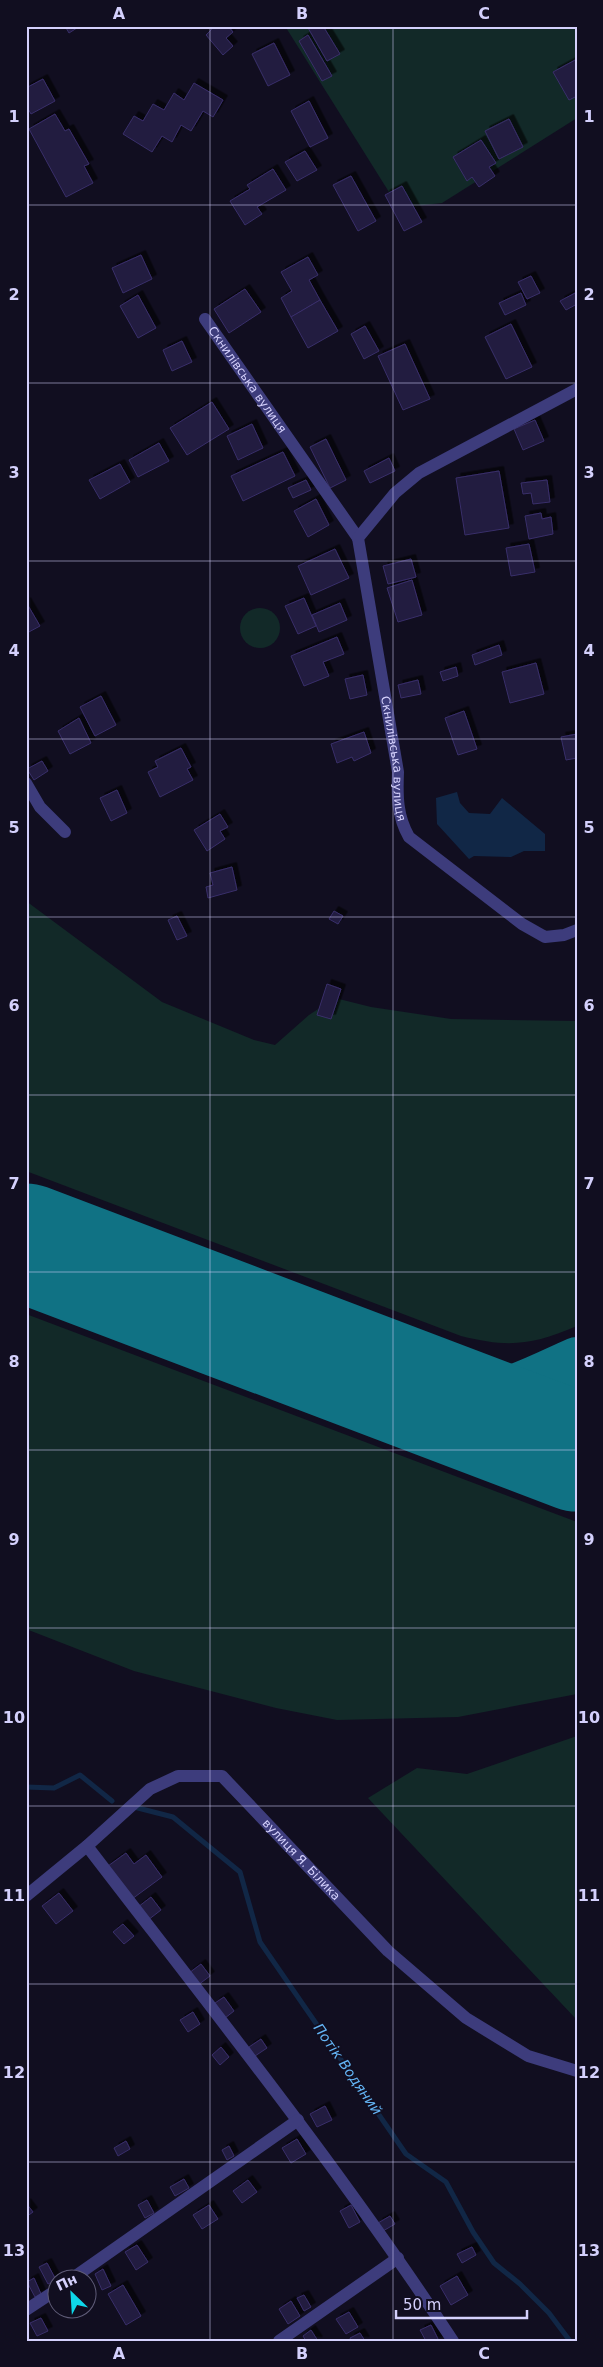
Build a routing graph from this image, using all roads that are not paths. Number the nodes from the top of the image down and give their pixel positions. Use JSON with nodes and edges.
{"nodes":[{"id":1,"x":205,"y":319,"type":"dead end"},
{"id":2,"x":577,"y":389,"type":"edge"},
{"id":3,"x":358,"y":538,"type":"junction"},
{"id":4,"x":26,"y":783,"type":"edge"},
{"id":5,"x":65,"y":832,"type":"dead end"},
{"id":6,"x":577,"y":930,"type":"edge"},
{"id":7,"x":87,"y":1846,"type":"junction"},
{"id":8,"x":26,"y":1896,"type":"edge"},
{"id":9,"x":577,"y":2071,"type":"edge"},
{"id":10,"x":298,"y":2120,"type":"junction"},
{"id":11,"x":398,"y":2258,"type":"junction"},
{"id":12,"x":84,"y":2270,"type":"edge"},
{"id":13,"x":48,"y":2296,"type":"edge"},
{"id":14,"x":26,"y":2310,"type":"edge"},
{"id":15,"x":279,"y":2341,"type":"edge"},
{"id":16,"x":453,"y":2341,"type":"edge"}],
"edges":[{"from":1,"to":3,"type":"street","name":"Скнилівська вулиця"},
{"from":2,"to":3,"type":"street"},
{"from":3,"to":6,"type":"street","name":"Скнилівська вулиця"},
{"from":4,"to":5,"type":"street"},
{"from":7,"to":8,"type":"street","name":"вулиця Я. Білика"},
{"from":7,"to":9,"type":"street","name":"вулиця Я. Білика"},
{"from":7,"to":10,"type":"street"},
{"from":10,"to":11,"type":"street"},
{"from":10,"to":12,"type":"street"},
{"from":11,"to":15,"type":"street"},
{"from":11,"to":16,"type":"street"},
{"from":13,"to":14,"type":"street"}]}
